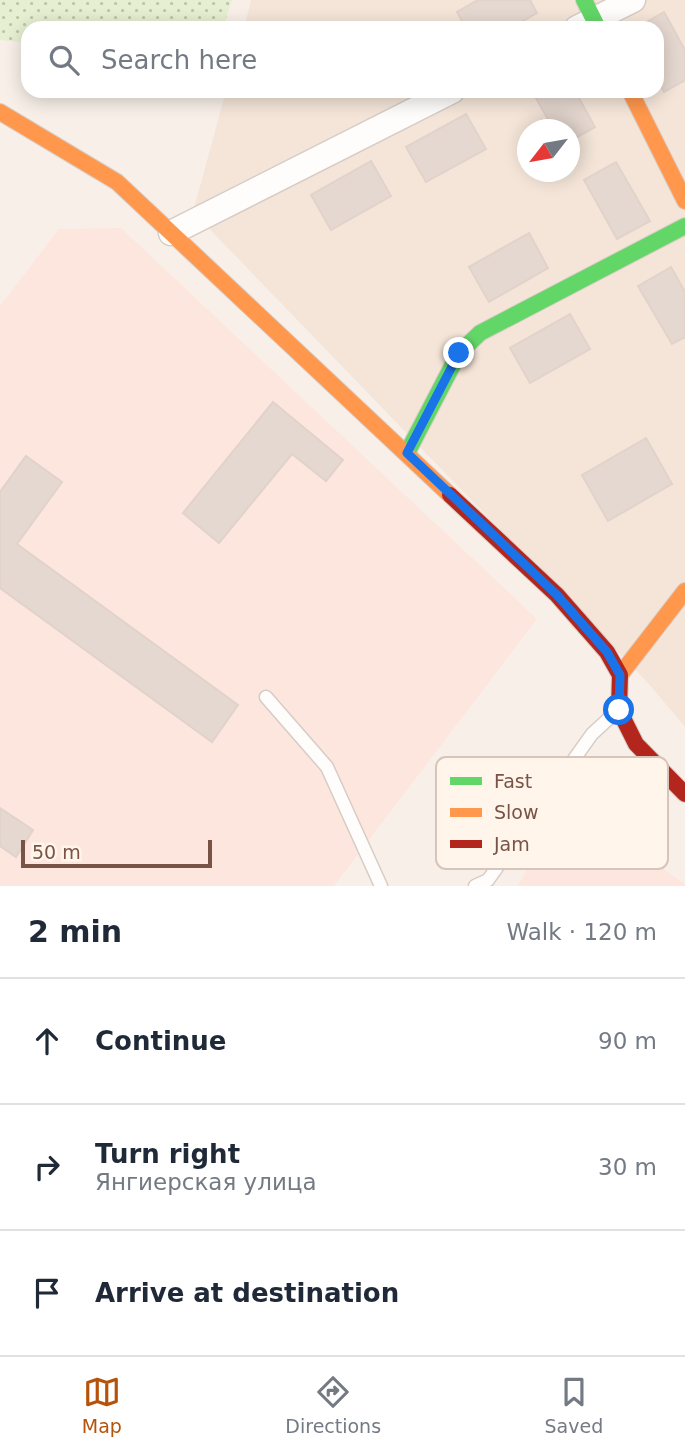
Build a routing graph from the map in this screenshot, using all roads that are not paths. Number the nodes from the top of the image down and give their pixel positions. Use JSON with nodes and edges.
{"nodes":[{"id":1,"x":633,"y":0,"type":"edge"},
{"id":2,"x":588,"y":19,"type":"edge"},
{"id":3,"x":438,"y":98,"type":"edge"},
{"id":4,"x":634,"y":98,"type":"edge"},
{"id":5,"x":0,"y":111,"type":"edge"},
{"id":6,"x":685,"y":201,"type":"edge"},
{"id":7,"x":685,"y":226,"type":"edge"},
{"id":8,"x":171,"y":233,"type":"junction"},
{"id":9,"x":407,"y":453,"type":"junction"},
{"id":10,"x":685,"y":591,"type":"edge"},
{"id":11,"x":620,"y":675,"type":"junction"},
{"id":12,"x":266,"y":697,"type":"dead end"},
{"id":13,"x":619,"y":710,"type":"junction"},
{"id":14,"x":576,"y":757,"type":"edge"},
{"id":15,"x":649,"y":757,"type":"edge"},
{"id":16,"x":668,"y":777,"type":"edge"},
{"id":17,"x":685,"y":794,"type":"edge"},
{"id":18,"x":496,"y":869,"type":"edge"},
{"id":19,"x":381,"y":886,"type":"edge"},
{"id":20,"x":475,"y":886,"type":"edge"}],
"edges":[{"from":1,"to":2,"type":"street"},
{"from":3,"to":8,"type":"street"},
{"from":4,"to":6,"type":"street"},
{"from":5,"to":8,"type":"street"},
{"from":7,"to":9,"type":"street"},
{"from":8,"to":9,"type":"street"},
{"from":9,"to":11,"type":"street"},
{"from":10,"to":11,"type":"street"},
{"from":11,"to":13,"type":"street"},
{"from":12,"to":19,"type":"lane"},
{"from":13,"to":14,"type":"lane"},
{"from":13,"to":15,"type":"street"},
{"from":16,"to":17,"type":"street"},
{"from":18,"to":20,"type":"lane"}]}
